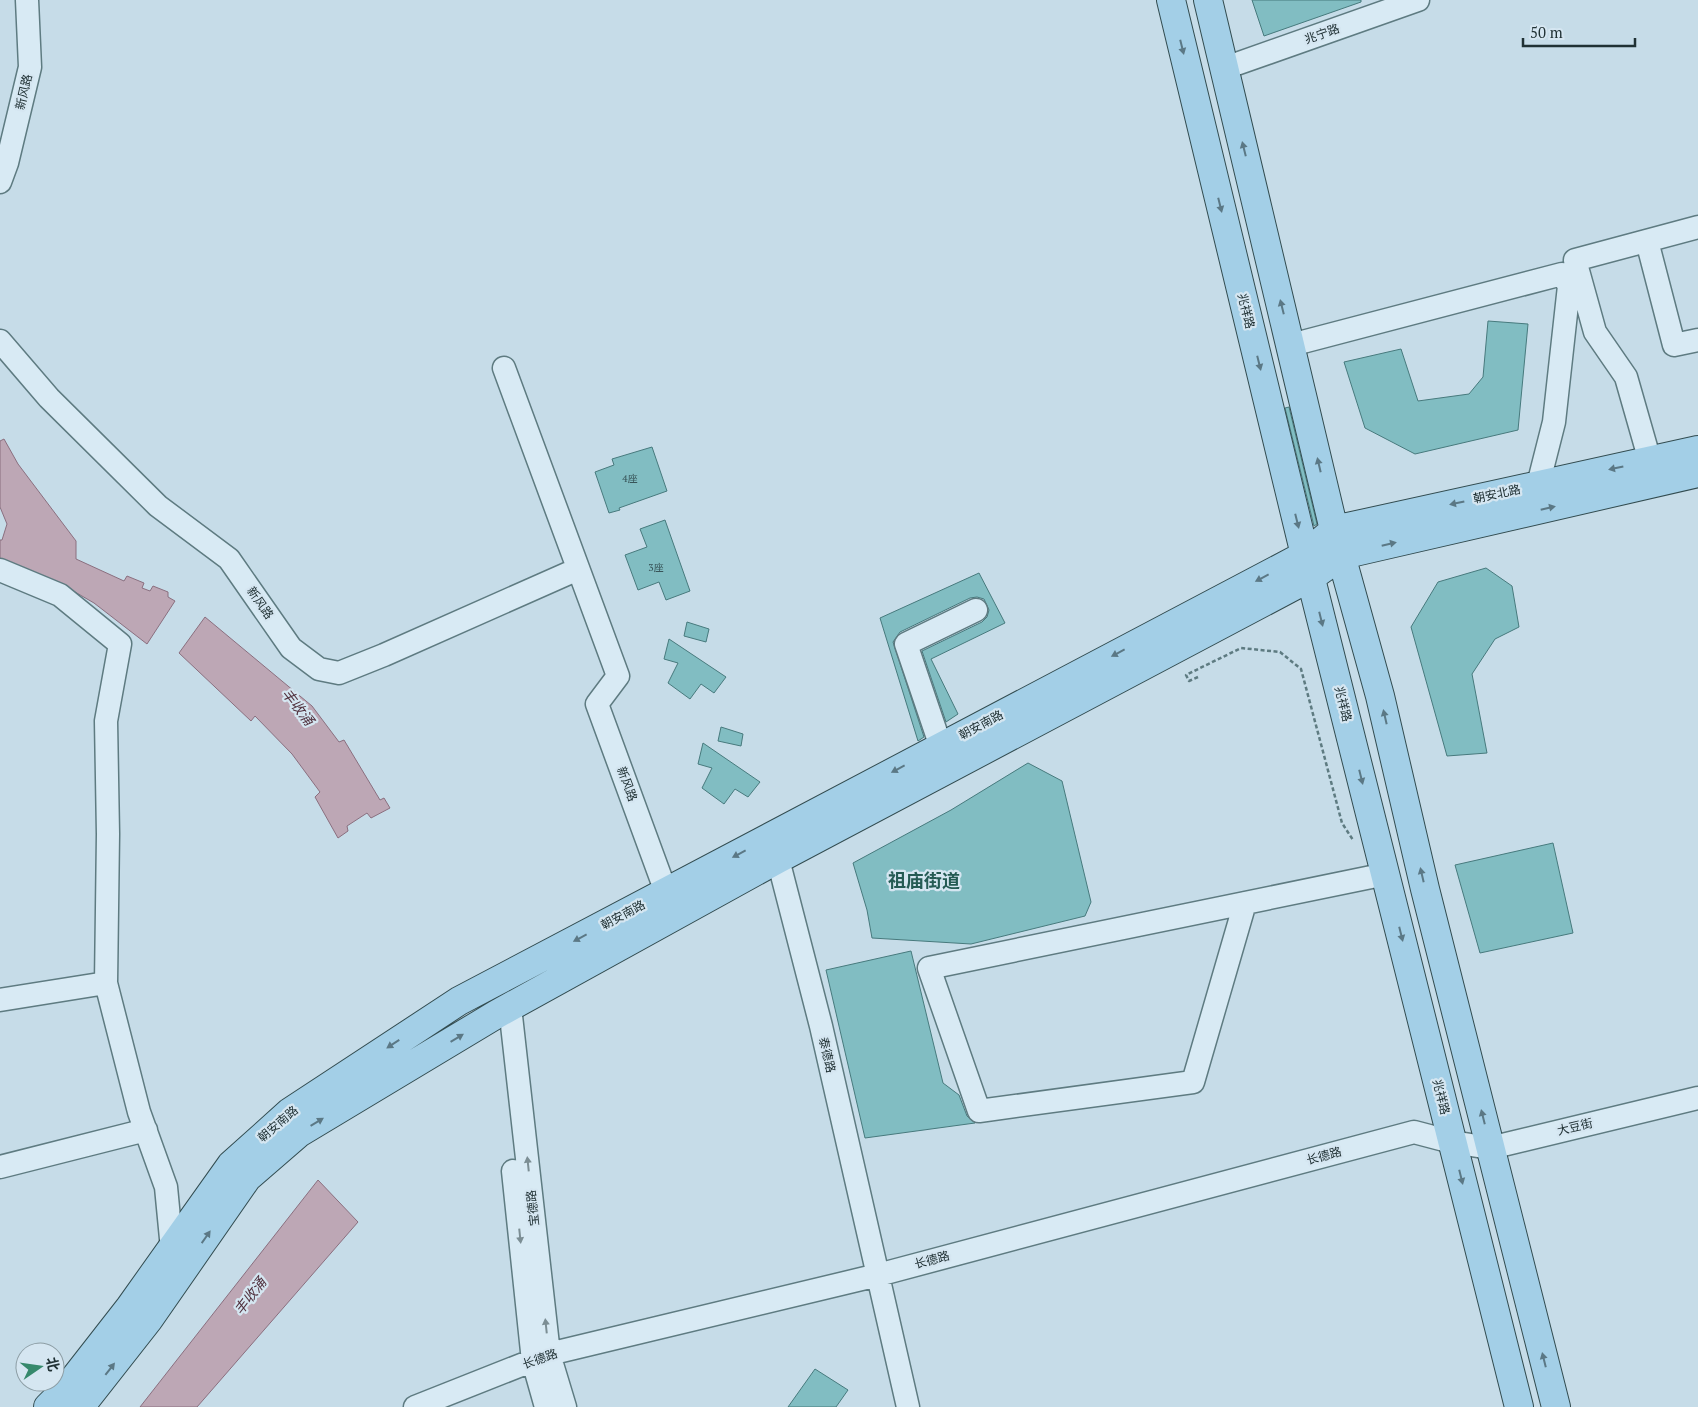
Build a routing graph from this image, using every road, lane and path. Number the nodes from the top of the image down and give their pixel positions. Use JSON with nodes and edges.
{"nodes":[{"id":1,"x":27,"y":0,"type":"edge"},
{"id":2,"x":1171,"y":0,"type":"edge"},
{"id":3,"x":1208,"y":0,"type":"edge"},
{"id":4,"x":1418,"y":0,"type":"edge"},
{"id":5,"x":1225,"y":68,"type":"junction"},
{"id":6,"x":0,"y":182,"type":"edge"},
{"id":7,"x":1698,"y":227,"type":"edge"},
{"id":8,"x":1647,"y":241,"type":"junction"},
{"id":9,"x":1698,"y":340,"type":"edge"},
{"id":10,"x":0,"y":341,"type":"edge"},
{"id":11,"x":1291,"y":345,"type":"junction"},
{"id":12,"x":504,"y":368,"type":"dead end"},
{"id":13,"x":1698,"y":450,"type":"edge"},
{"id":14,"x":1650,"y":461,"type":"junction"},
{"id":15,"x":1698,"y":473,"type":"edge"},
{"id":16,"x":1538,"y":485,"type":"junction"},
{"id":17,"x":1338,"y":542,"type":"junction"},
{"id":18,"x":1308,"y":566,"type":"junction"},
{"id":19,"x":578,"y":569,"type":"junction"},
{"id":20,"x":0,"y":570,"type":"edge"},
{"id":21,"x":976,"y":610,"type":"dead end"},
{"id":22,"x":1198,"y":677,"type":"dead end"},
{"id":23,"x":941,"y":746,"type":"junction"},
{"id":24,"x":1357,"y":844,"type":"dead end"},
{"id":25,"x":775,"y":847,"type":"junction"},
{"id":26,"x":1386,"y":874,"type":"junction"},
{"id":27,"x":666,"y":892,"type":"junction"},
{"id":28,"x":1245,"y":903,"type":"junction"},
{"id":29,"x":106,"y":983,"type":"junction"},
{"id":30,"x":0,"y":1000,"type":"edge"},
{"id":31,"x":504,"y":1010,"type":"junction"},
{"id":32,"x":1698,"y":1098,"type":"edge"},
{"id":33,"x":146,"y":1130,"type":"junction"},
{"id":34,"x":1452,"y":1142,"type":"junction"},
{"id":35,"x":1490,"y":1148,"type":"junction"},
{"id":36,"x":0,"y":1167,"type":"edge"},
{"id":37,"x":172,"y":1249,"type":"junction"},
{"id":38,"x":878,"y":1275,"type":"junction"},
{"id":39,"x":541,"y":1358,"type":"junction"},
{"id":40,"x":48,"y":1407,"type":"edge"},
{"id":41,"x":80,"y":1407,"type":"edge"},
{"id":42,"x":416,"y":1407,"type":"edge"},
{"id":43,"x":546,"y":1407,"type":"edge"},
{"id":44,"x":565,"y":1407,"type":"edge"},
{"id":45,"x":908,"y":1407,"type":"edge"},
{"id":46,"x":918,"y":1407,"type":"edge"},
{"id":47,"x":1518,"y":1407,"type":"edge"},
{"id":48,"x":1556,"y":1407,"type":"edge"}],
"edges":[{"from":1,"to":6,"type":"street","name":"新风路"},
{"from":2,"to":18,"type":"main road","name":"兆祥路","one_way":true},
{"from":3,"to":5,"type":"main road"},
{"from":4,"to":5,"type":"street","name":"兆宁路"},
{"from":11,"to":5,"type":"main road","one_way":true},
{"from":7,"to":8,"type":"street"},
{"from":8,"to":9,"type":"street"},
{"from":8,"to":14,"type":"street"},
{"from":10,"to":19,"type":"street","name":"新风路"},
{"from":11,"to":16,"type":"street"},
{"from":17,"to":11,"type":"main road","one_way":true},
{"from":12,"to":19,"type":"street","name":"新风路"},
{"from":13,"to":14,"type":"main road","name":"朝安北路"},
{"from":14,"to":16,"type":"main road","name":"朝安北路","one_way":true},
{"from":17,"to":15,"type":"main road","name":"朝安北路","one_way":true},
{"from":16,"to":17,"type":"main road","name":"朝安北路","one_way":true},
{"from":17,"to":18,"type":"main road","name":"朝安北路"},
{"from":35,"to":17,"type":"main road","one_way":true},
{"from":18,"to":23,"type":"main road","name":"朝安南路","one_way":true},
{"from":18,"to":25,"type":"main road","name":"朝安南路"},
{"from":18,"to":26,"type":"main road","name":"兆祥路","one_way":true},
{"from":19,"to":27,"type":"street","name":"新风路"},
{"from":20,"to":29,"type":"street"},
{"from":21,"to":23,"type":"street"},
{"from":22,"to":24,"type":"path"},
{"from":23,"to":25,"type":"main road","name":"朝安南路","one_way":true},
{"from":25,"to":27,"type":"main road","name":"朝安南路","one_way":true},
{"from":25,"to":31,"type":"main road","name":"朝安南路"},
{"from":25,"to":38,"type":"street","name":"泰德路"},
{"from":26,"to":28,"type":"street"},
{"from":26,"to":34,"type":"main road","name":"兆祥路","one_way":true},
{"from":27,"to":37,"type":"main road","name":"朝安南路","one_way":true},
{"from":28,"to":28,"type":"street"},
{"from":29,"to":30,"type":"street"},
{"from":29,"to":33,"type":"street"},
{"from":31,"to":39,"type":"street","name":"宝德路"},
{"from":41,"to":31,"type":"main road","name":"朝安南路","one_way":true},
{"from":32,"to":35,"type":"street","name":"大豆街"},
{"from":33,"to":36,"type":"street"},
{"from":33,"to":37,"type":"street"},
{"from":34,"to":35,"type":"street","name":"大豆街"},
{"from":34,"to":38,"type":"street","name":"长德路"},
{"from":34,"to":47,"type":"main road","name":"兆祥路","one_way":true},
{"from":48,"to":35,"type":"main road","one_way":true},
{"from":37,"to":40,"type":"main road","name":"朝安南路"},
{"from":38,"to":39,"type":"street","name":"长德路"},
{"from":38,"to":45,"type":"street","name":"泰德路"},
{"from":38,"to":46,"type":"street","name":"泰德路"},
{"from":39,"to":42,"type":"street","name":"长德路"},
{"from":39,"to":43,"type":"street","name":"宝德路"},
{"from":39,"to":44,"type":"street","name":"宝德路"}]}
